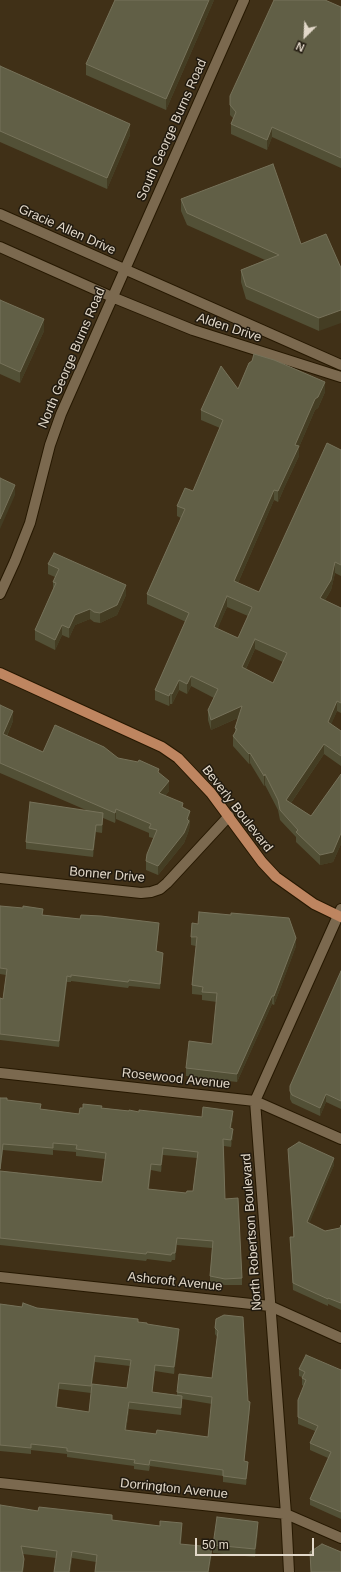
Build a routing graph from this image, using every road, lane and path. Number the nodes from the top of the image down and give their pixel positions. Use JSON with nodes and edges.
{"nodes":[{"id":1,"x":244,"y":0,"type":"edge"},
{"id":2,"x":0,"y":214,"type":"edge"},
{"id":3,"x":0,"y":247,"type":"edge"},
{"id":4,"x":124,"y":270,"type":"junction"},
{"id":5,"x":112,"y":297,"type":"junction"},
{"id":6,"x":341,"y":365,"type":"edge"},
{"id":7,"x":341,"y":377,"type":"edge"},
{"id":8,"x":0,"y":594,"type":"edge"},
{"id":9,"x":0,"y":673,"type":"edge"},
{"id":10,"x":229,"y":816,"type":"junction"},
{"id":11,"x":0,"y":878,"type":"edge"},
{"id":12,"x":340,"y":914,"type":"edge"},
{"id":13,"x":0,"y":1073,"type":"edge"},
{"id":14,"x":255,"y":1101,"type":"junction"},
{"id":15,"x":341,"y":1139,"type":"edge"},
{"id":16,"x":0,"y":1277,"type":"edge"},
{"id":17,"x":270,"y":1306,"type":"junction"},
{"id":18,"x":341,"y":1338,"type":"edge"},
{"id":19,"x":0,"y":1483,"type":"edge"},
{"id":20,"x":286,"y":1514,"type":"junction"},
{"id":21,"x":341,"y":1538,"type":"edge"},
{"id":22,"x":289,"y":1572,"type":"edge"}],
"edges":[{"from":1,"to":4,"type":"street","name":"South George Burns Road"},
{"from":2,"to":4,"type":"street","name":"Gracie Allen Drive"},
{"from":3,"to":5,"type":"street"},
{"from":4,"to":5,"type":"street","name":"North George Burns Road"},
{"from":4,"to":6,"type":"street","name":"Alden Drive"},
{"from":5,"to":7,"type":"street","name":"Alden Drive"},
{"from":5,"to":8,"type":"street","name":"North George Burns Road"},
{"from":9,"to":10,"type":"main road","name":"Beverly Boulevard"},
{"from":10,"to":11,"type":"street","name":"Bonner Drive"},
{"from":10,"to":12,"type":"main road","name":"Beverly Boulevard"},
{"from":12,"to":14,"type":"street","name":"North Robertson Boulevard"},
{"from":13,"to":14,"type":"street","name":"Rosewood Avenue"},
{"from":14,"to":15,"type":"street","name":"Rosewood Avenue"},
{"from":14,"to":17,"type":"street","name":"North Robertson Boulevard"},
{"from":16,"to":17,"type":"street","name":"Ashcroft Avenue"},
{"from":17,"to":18,"type":"street","name":"Ashcroft Avenue"},
{"from":17,"to":20,"type":"street","name":"North Robertson Boulevard"},
{"from":19,"to":20,"type":"street","name":"Dorrington Avenue"},
{"from":20,"to":21,"type":"street","name":"Dorrington Avenue"},
{"from":20,"to":22,"type":"street","name":"North Robertson Boulevard"}]}
